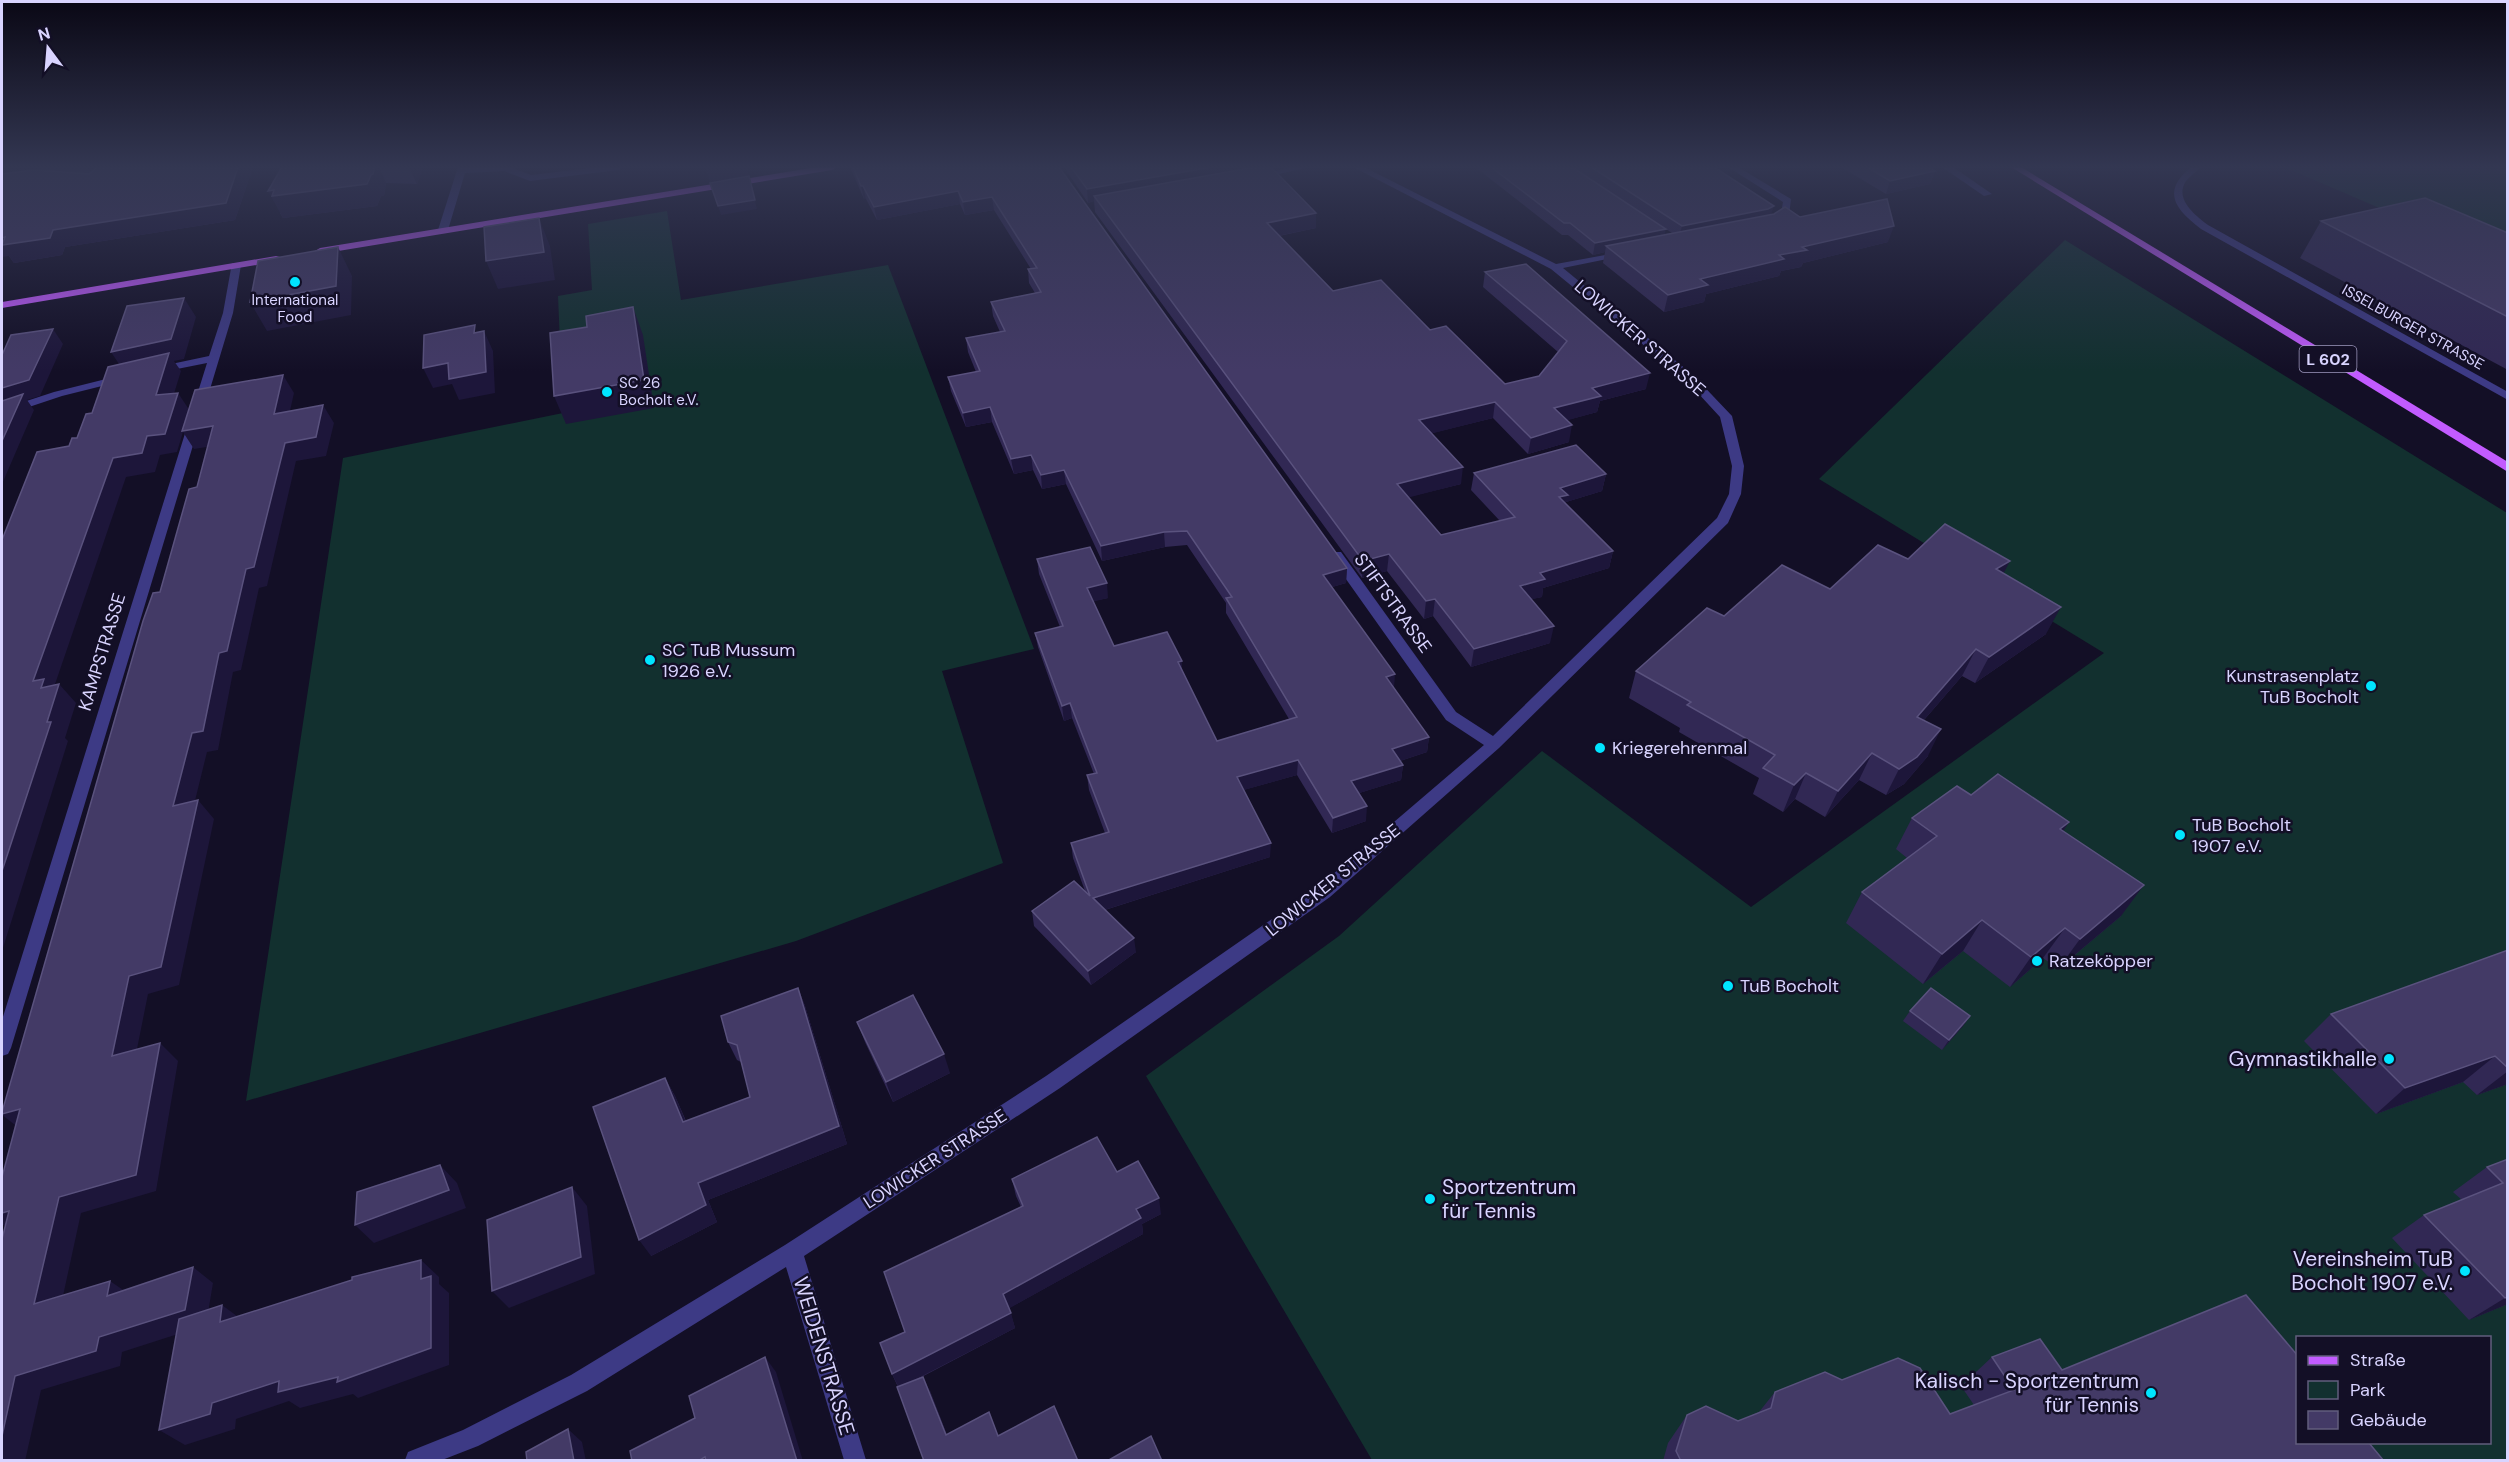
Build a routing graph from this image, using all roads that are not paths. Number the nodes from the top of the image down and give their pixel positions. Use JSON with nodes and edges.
{"nodes":[{"id":1,"x":412,"y":235,"type":"edge"},
{"id":2,"x":1492,"y":235,"type":"edge"},
{"id":3,"x":2127,"y":235,"type":"edge"},
{"id":4,"x":2219,"y":235,"type":"edge"},
{"id":5,"x":1632,"y":251,"type":"edge"},
{"id":6,"x":305,"y":254,"type":"edge"},
{"id":7,"x":282,"y":258,"type":"edge"},
{"id":8,"x":236,"y":266,"type":"junction"},
{"id":9,"x":1555,"y":267,"type":"junction"},
{"id":10,"x":2,"y":305,"type":"edge"},
{"id":11,"x":212,"y":359,"type":"junction"},
{"id":12,"x":2487,"y":386,"type":"junction"},
{"id":13,"x":2508,"y":390,"type":"edge"},
{"id":14,"x":2508,"y":397,"type":"edge"},
{"id":15,"x":2,"y":413,"type":"edge"},
{"id":16,"x":2508,"y":468,"type":"edge"},
{"id":17,"x":1327,"y":543,"type":"edge"},
{"id":18,"x":1494,"y":744,"type":"junction"},
{"id":19,"x":2,"y":1048,"type":"edge"},
{"id":20,"x":792,"y":1252,"type":"junction"},
{"id":21,"x":416,"y":1461,"type":"edge"},
{"id":22,"x":855,"y":1461,"type":"edge"}],
"edges":[{"from":1,"to":6,"type":"main road"},
{"from":2,"to":9,"type":"street","name":"LOWICKER STRASSE"},
{"from":3,"to":16,"type":"main road","number":"L 602"},
{"from":4,"to":12,"type":"street","name":"ISSELBURGER STRASSE"},
{"from":5,"to":9,"type":"street"},
{"from":7,"to":8,"type":"main road"},
{"from":8,"to":10,"type":"main road"},
{"from":8,"to":11,"type":"street","name":"KAMPSTRASSE"},
{"from":9,"to":18,"type":"street","name":"LOWICKER STRASSE"},
{"from":11,"to":15,"type":"street"},
{"from":11,"to":19,"type":"street","name":"KAMPSTRASSE"},
{"from":12,"to":13,"type":"street","name":"ISSELBURGER STRASSE"},
{"from":12,"to":14,"type":"street","name":"ISSELBURGER STRASSE"},
{"from":17,"to":18,"type":"street","name":"STIFTSTRASSE"},
{"from":18,"to":20,"type":"street","name":"LOWICKER STRASSE"},
{"from":20,"to":21,"type":"street","name":"LOWICKER STRASSE"},
{"from":20,"to":22,"type":"street","name":"WEIDENSTRASSE"}]}
